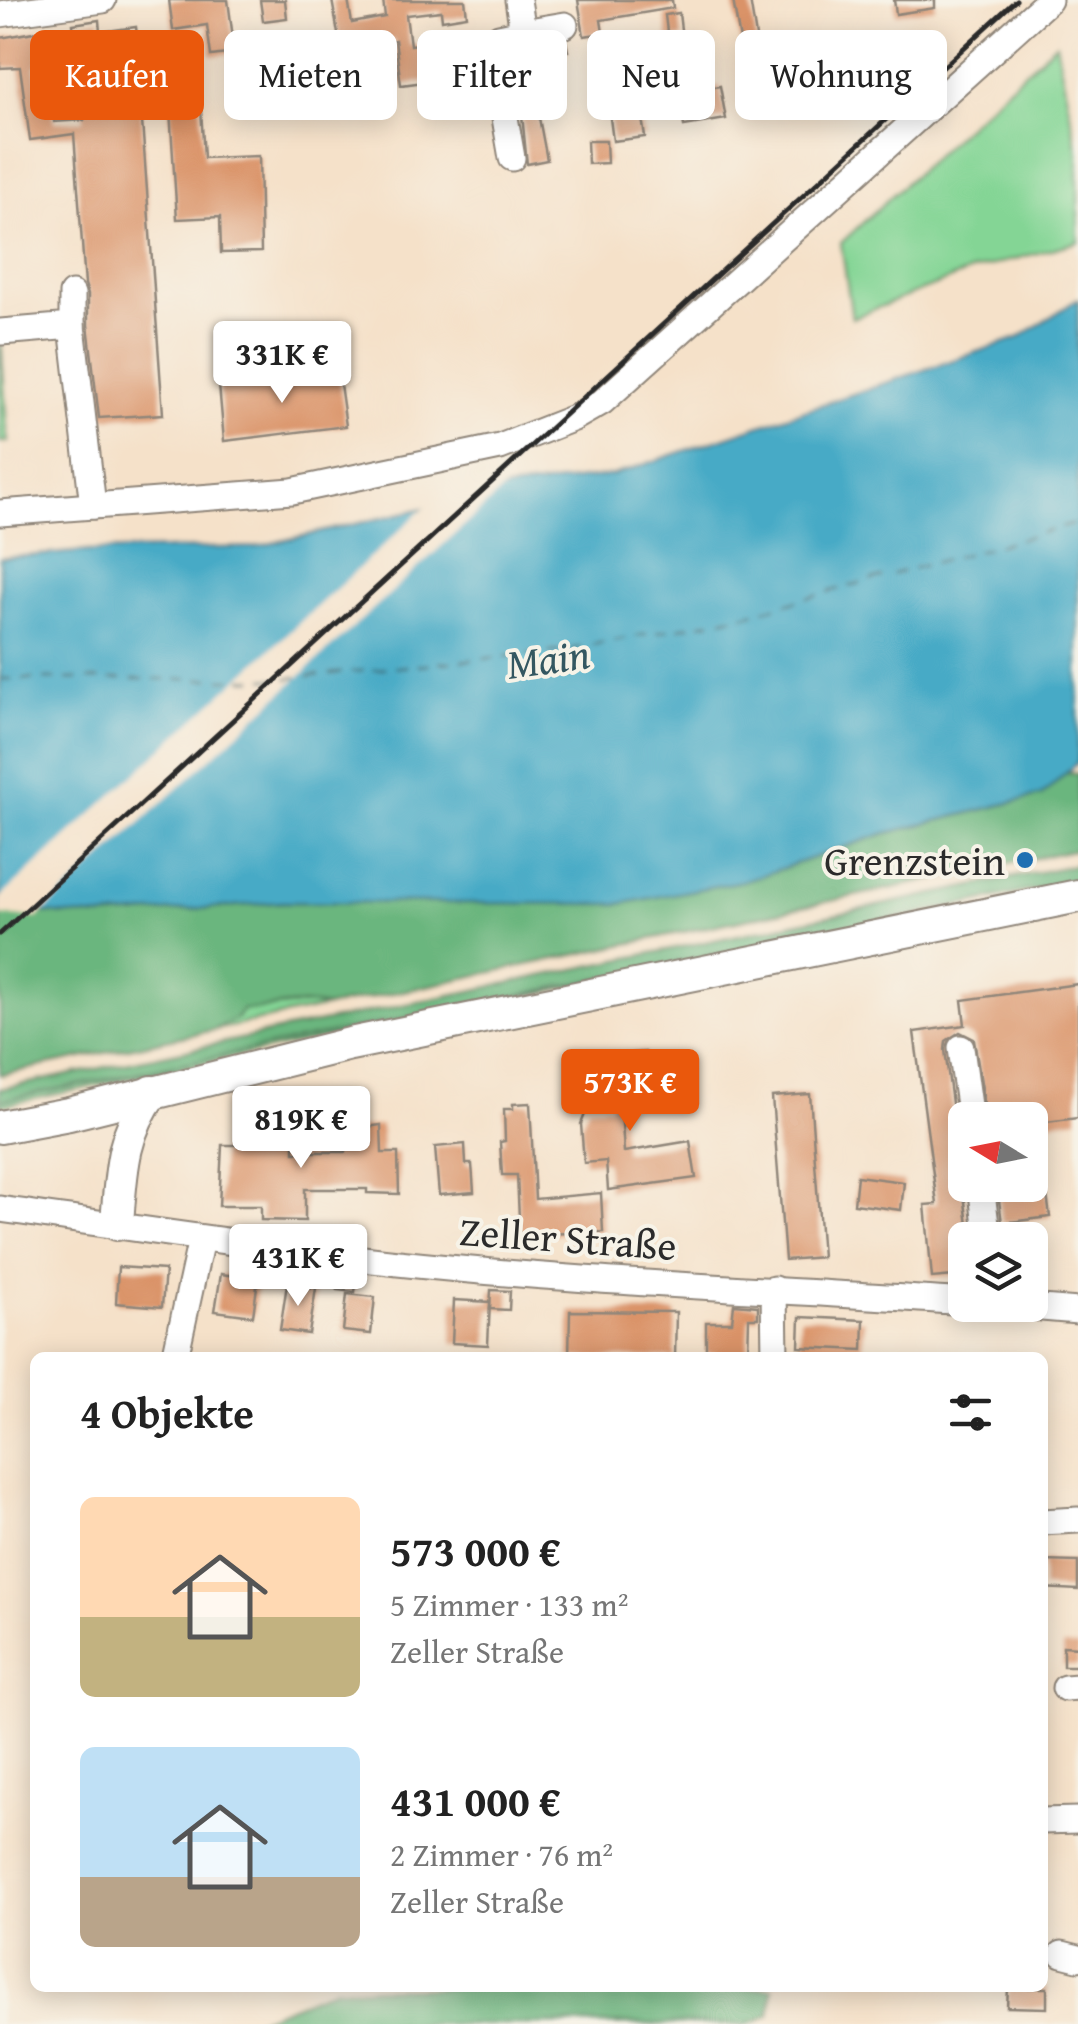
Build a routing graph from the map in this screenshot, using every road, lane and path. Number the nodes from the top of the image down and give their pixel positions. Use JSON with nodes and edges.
{"nodes":[{"id":1,"x":103,"y":0,"type":"edge"},
{"id":2,"x":518,"y":0,"type":"edge"},
{"id":3,"x":1049,"y":0,"type":"edge"},
{"id":4,"x":0,"y":14,"type":"edge"},
{"id":5,"x":565,"y":25,"type":"dead end"},
{"id":6,"x":524,"y":30,"type":"edge"},
{"id":7,"x":536,"y":30,"type":"edge"},
{"id":8,"x":505,"y":120,"type":"edge"},
{"id":9,"x":512,"y":158,"type":"dead end"},
{"id":10,"x":72,"y":294,"type":"dead end"},
{"id":11,"x":72,"y":326,"type":"junction"},
{"id":12,"x":0,"y":332,"type":"edge"},
{"id":13,"x":93,"y":506,"type":"junction"},
{"id":14,"x":0,"y":512,"type":"edge"},
{"id":15,"x":1078,"y":896,"type":"edge"},
{"id":16,"x":961,"y":1048,"type":"dead end"},
{"id":17,"x":152,"y":1092,"type":"junction"},
{"id":18,"x":969,"y":1102,"type":"edge"},
{"id":19,"x":68,"y":1114,"type":"junction"},
{"id":20,"x":0,"y":1127,"type":"edge"},
{"id":21,"x":121,"y":1156,"type":"junction"},
{"id":22,"x":0,"y":1208,"type":"edge"},
{"id":23,"x":117,"y":1224,"type":"junction"},
{"id":24,"x":201,"y":1239,"type":"junction"},
{"id":25,"x":774,"y":1289,"type":"junction"},
{"id":26,"x":948,"y":1301,"type":"edge"},
{"id":27,"x":1048,"y":1309,"type":"edge"},
{"id":28,"x":1078,"y":1311,"type":"edge"},
{"id":29,"x":176,"y":1352,"type":"edge"},
{"id":30,"x":775,"y":1352,"type":"edge"},
{"id":31,"x":1078,"y":1520,"type":"edge"},
{"id":32,"x":1048,"y":1522,"type":"edge"},
{"id":33,"x":1078,"y":1820,"type":"edge"},
{"id":34,"x":1048,"y":1821,"type":"edge"}],
"edges":[{"from":1,"to":4,"type":"street"},
{"from":2,"to":6,"type":"street"},
{"from":3,"to":13,"type":"street"},
{"from":5,"to":7,"type":"street"},
{"from":8,"to":9,"type":"street"},
{"from":10,"to":11,"type":"street"},
{"from":11,"to":12,"type":"street"},
{"from":11,"to":13,"type":"street"},
{"from":13,"to":14,"type":"street"},
{"from":15,"to":17,"type":"main road"},
{"from":16,"to":18,"type":"street"},
{"from":17,"to":19,"type":"main road"},
{"from":17,"to":21,"type":"main road"},
{"from":19,"to":20,"type":"main road"},
{"from":19,"to":21,"type":"main road"},
{"from":21,"to":23,"type":"main road"},
{"from":22,"to":23,"type":"street","name":"Zeller Straße"},
{"from":23,"to":24,"type":"street","name":"Zeller Straße"},
{"from":24,"to":25,"type":"street","name":"Zeller Straße"},
{"from":24,"to":29,"type":"street"},
{"from":25,"to":26,"type":"street","name":"Zeller Straße"},
{"from":25,"to":30,"type":"street"},
{"from":27,"to":28,"type":"street"},
{"from":31,"to":32,"type":"street"},
{"from":33,"to":34,"type":"street"}]}
